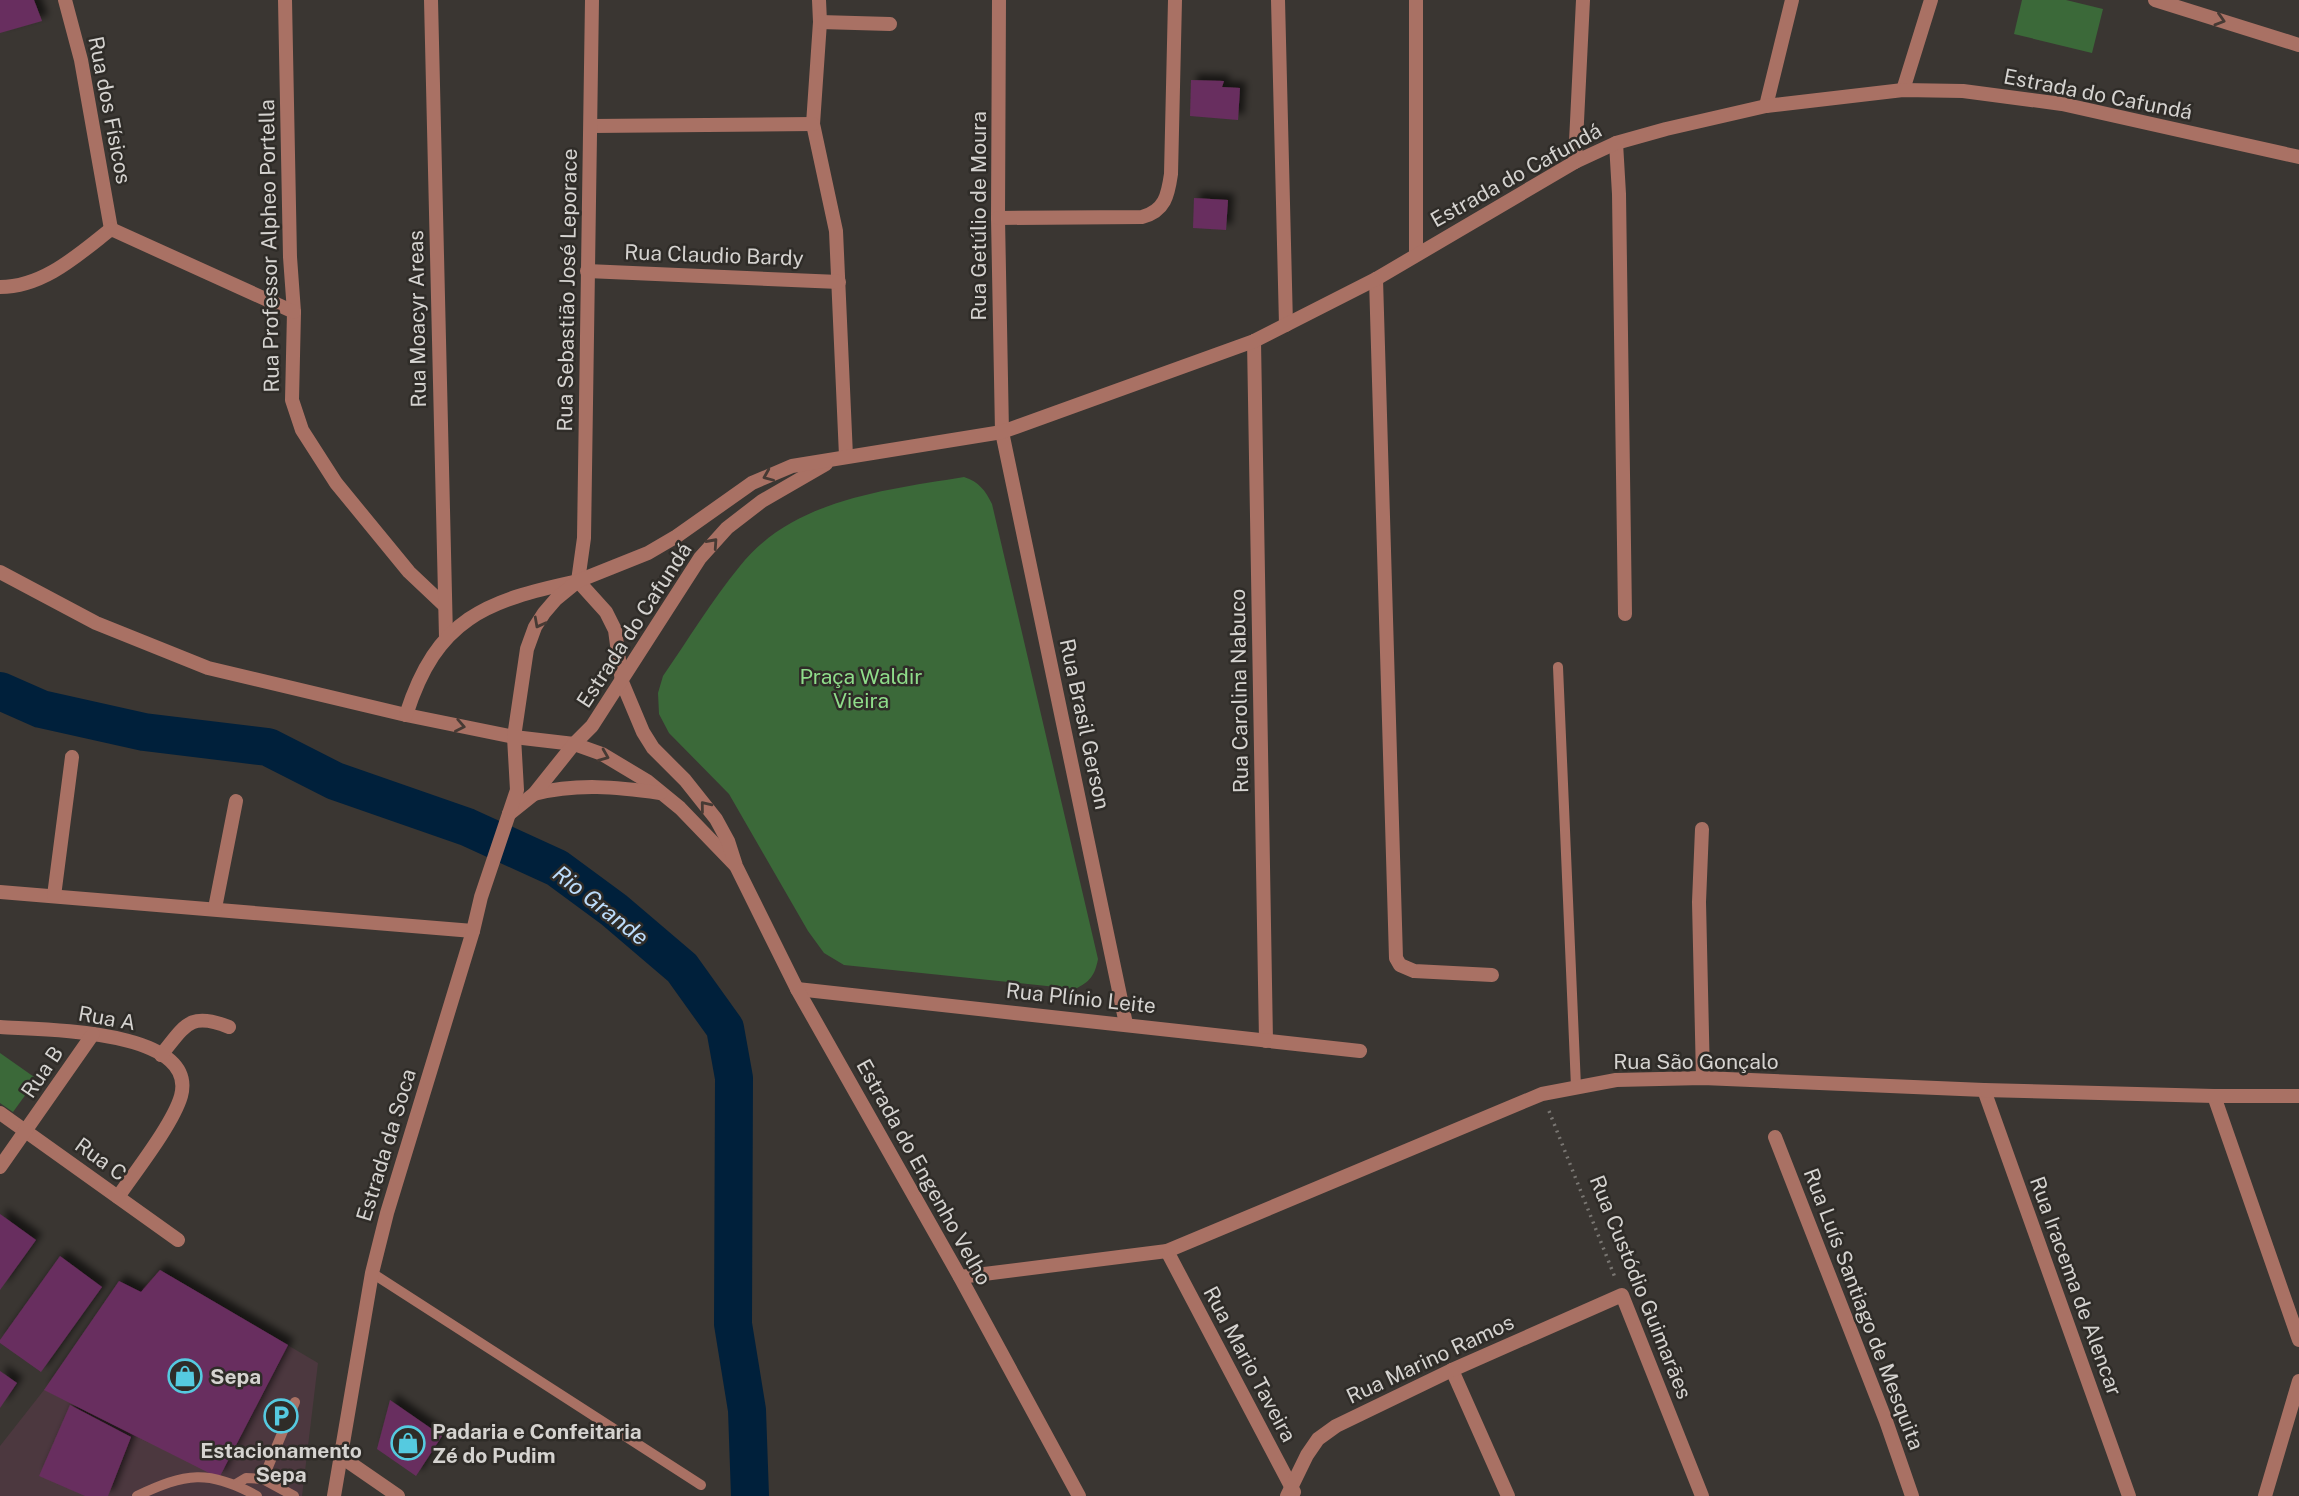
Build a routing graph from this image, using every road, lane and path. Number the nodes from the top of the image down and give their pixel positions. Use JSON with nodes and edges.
{"nodes":[{"id":1,"x":65,"y":0,"type":"edge"},
{"id":2,"x":285,"y":0,"type":"edge"},
{"id":3,"x":431,"y":0,"type":"edge"},
{"id":4,"x":592,"y":0,"type":"edge"},
{"id":5,"x":818,"y":0,"type":"edge"},
{"id":6,"x":999,"y":0,"type":"edge"},
{"id":7,"x":1175,"y":0,"type":"edge"},
{"id":8,"x":1278,"y":0,"type":"edge"},
{"id":9,"x":1416,"y":0,"type":"edge"},
{"id":10,"x":1583,"y":0,"type":"edge"},
{"id":11,"x":1792,"y":0,"type":"edge"},
{"id":12,"x":1931,"y":0,"type":"edge"},
{"id":13,"x":2155,"y":0,"type":"edge"},
{"id":14,"x":820,"y":22,"type":"junction"},
{"id":15,"x":890,"y":24,"type":"dead end"},
{"id":16,"x":2299,"y":44,"type":"edge"},
{"id":17,"x":1903,"y":90,"type":"junction"},
{"id":18,"x":1766,"y":106,"type":"junction"},
{"id":19,"x":813,"y":124,"type":"junction"},
{"id":20,"x":592,"y":126,"type":"junction"},
{"id":21,"x":1616,"y":144,"type":"junction"},
{"id":22,"x":2299,"y":157,"type":"edge"},
{"id":23,"x":1574,"y":162,"type":"junction"},
{"id":24,"x":998,"y":218,"type":"junction"},
{"id":25,"x":111,"y":229,"type":"junction"},
{"id":26,"x":1416,"y":254,"type":"junction"},
{"id":27,"x":587,"y":271,"type":"junction"},
{"id":28,"x":1376,"y":279,"type":"junction"},
{"id":29,"x":839,"y":282,"type":"junction"},
{"id":30,"x":0,"y":287,"type":"edge"},
{"id":31,"x":294,"y":312,"type":"junction"},
{"id":32,"x":1286,"y":325,"type":"junction"},
{"id":33,"x":1254,"y":341,"type":"junction"},
{"id":34,"x":1002,"y":432,"type":"junction"},
{"id":35,"x":839,"y":458,"type":"junction"},
{"id":36,"x":0,"y":572,"type":"edge"},
{"id":37,"x":579,"y":581,"type":"junction"},
{"id":38,"x":445,"y":606,"type":"junction"},
{"id":39,"x":1625,"y":614,"type":"dead end"},
{"id":40,"x":446,"y":637,"type":"junction"},
{"id":41,"x":1558,"y":667,"type":"dead end"},
{"id":42,"x":622,"y":682,"type":"junction"},
{"id":43,"x":407,"y":715,"type":"junction"},
{"id":44,"x":514,"y":737,"type":"junction"},
{"id":45,"x":574,"y":744,"type":"junction"},
{"id":46,"x":72,"y":757,"type":"dead end"},
{"id":47,"x":662,"y":793,"type":"junction"},
{"id":48,"x":534,"y":794,"type":"junction"},
{"id":49,"x":236,"y":801,"type":"dead end"},
{"id":50,"x":509,"y":814,"type":"junction"},
{"id":51,"x":1702,"y":829,"type":"dead end"},
{"id":52,"x":736,"y":866,"type":"junction"},
{"id":53,"x":0,"y":892,"type":"edge"},
{"id":54,"x":54,"y":896,"type":"junction"},
{"id":55,"x":215,"y":908,"type":"junction"},
{"id":56,"x":473,"y":931,"type":"junction"},
{"id":57,"x":1492,"y":975,"type":"dead end"},
{"id":58,"x":797,"y":989,"type":"junction"},
{"id":59,"x":1126,"y":1024,"type":"junction"},
{"id":60,"x":0,"y":1027,"type":"edge"},
{"id":61,"x":229,"y":1027,"type":"dead end"},
{"id":62,"x":93,"y":1034,"type":"junction"},
{"id":63,"x":1266,"y":1041,"type":"junction"},
{"id":64,"x":1360,"y":1051,"type":"dead end"},
{"id":65,"x":161,"y":1055,"type":"junction"},
{"id":66,"x":1703,"y":1078,"type":"junction"},
{"id":67,"x":1576,"y":1087,"type":"junction"},
{"id":68,"x":1984,"y":1090,"type":"junction"},
{"id":69,"x":1542,"y":1094,"type":"junction"},
{"id":70,"x":2214,"y":1096,"type":"junction"},
{"id":71,"x":2299,"y":1096,"type":"edge"},
{"id":72,"x":0,"y":1113,"type":"edge"},
{"id":73,"x":26,"y":1131,"type":"junction"},
{"id":74,"x":1775,"y":1137,"type":"dead end"},
{"id":75,"x":0,"y":1167,"type":"edge"},
{"id":76,"x":118,"y":1197,"type":"junction"},
{"id":77,"x":178,"y":1240,"type":"dead end"},
{"id":78,"x":1167,"y":1251,"type":"junction"},
{"id":79,"x":372,"y":1273,"type":"junction"},
{"id":80,"x":960,"y":1277,"type":"junction"},
{"id":81,"x":1622,"y":1295,"type":"junction"},
{"id":82,"x":2299,"y":1340,"type":"edge"},
{"id":83,"x":1452,"y":1370,"type":"junction"},
{"id":84,"x":2299,"y":1381,"type":"edge"},
{"id":85,"x":295,"y":1402,"type":"dead end"},
{"id":86,"x":340,"y":1456,"type":"junction"},
{"id":87,"x":263,"y":1479,"type":"junction"},
{"id":88,"x":236,"y":1484,"type":"junction"},
{"id":89,"x":701,"y":1485,"type":"dead end"},
{"id":90,"x":1292,"y":1494,"type":"edge"},
{"id":91,"x":137,"y":1496,"type":"edge"},
{"id":92,"x":257,"y":1496,"type":"edge"},
{"id":93,"x":294,"y":1496,"type":"edge"},
{"id":94,"x":334,"y":1496,"type":"edge"},
{"id":95,"x":398,"y":1496,"type":"edge"},
{"id":96,"x":1079,"y":1496,"type":"edge"},
{"id":97,"x":1508,"y":1496,"type":"edge"},
{"id":98,"x":1702,"y":1496,"type":"edge"},
{"id":99,"x":1912,"y":1496,"type":"edge"},
{"id":100,"x":2129,"y":1496,"type":"edge"},
{"id":101,"x":2265,"y":1496,"type":"edge"}],
"edges":[{"from":1,"to":25,"type":"street","name":"Rua dos Físicos"},
{"from":2,"to":31,"type":"street","name":"Rua Professor Alpheo Portella"},
{"from":3,"to":38,"type":"street","name":"Rua Moacyr Areas"},
{"from":4,"to":20,"type":"street","name":"Rua Sebastião José Leporace"},
{"from":5,"to":14,"type":"street"},
{"from":6,"to":24,"type":"street","name":"Rua Getúlio de Moura"},
{"from":7,"to":24,"type":"street"},
{"from":8,"to":32,"type":"street"},
{"from":9,"to":26,"type":"street","name":"Estrada do Cafundá"},
{"from":10,"to":23,"type":"street"},
{"from":11,"to":18,"type":"street"},
{"from":12,"to":17,"type":"street"},
{"from":13,"to":16,"type":"street","one_way":true},
{"from":14,"to":15,"type":"street"},
{"from":14,"to":19,"type":"street"},
{"from":17,"to":18,"type":"street","name":"Estrada do Cafundá"},
{"from":17,"to":22,"type":"street","name":"Estrada do Cafundá"},
{"from":18,"to":21,"type":"street","name":"Estrada do Cafundá"},
{"from":19,"to":20,"type":"street"},
{"from":19,"to":29,"type":"street"},
{"from":20,"to":27,"type":"street","name":"Rua Sebastião José Leporace"},
{"from":21,"to":23,"type":"street","name":"Estrada do Cafundá"},
{"from":21,"to":39,"type":"street"},
{"from":23,"to":26,"type":"street","name":"Estrada do Cafundá"},
{"from":24,"to":34,"type":"street","name":"Rua Getúlio de Moura"},
{"from":25,"to":30,"type":"street"},
{"from":25,"to":31,"type":"street"},
{"from":26,"to":28,"type":"street","name":"Estrada do Cafundá"},
{"from":27,"to":29,"type":"street","name":"Rua Claudio Bardy"},
{"from":27,"to":37,"type":"street","name":"Rua Sebastião José Leporace"},
{"from":28,"to":32,"type":"street","name":"Estrada do Cafundá"},
{"from":28,"to":57,"type":"street"},
{"from":29,"to":35,"type":"street"},
{"from":31,"to":38,"type":"street","name":"Rua Professor Alpheo Portella"},
{"from":32,"to":33,"type":"street","name":"Estrada do Cafundá"},
{"from":33,"to":34,"type":"street","name":"Estrada do Cafundá"},
{"from":33,"to":63,"type":"street","name":"Rua Carolina Nabuco"},
{"from":34,"to":35,"type":"street","name":"Estrada do Cafundá"},
{"from":34,"to":59,"type":"street","name":"Rua Brasil Gerson"},
{"from":35,"to":37,"type":"street","name":"Estrada do Cafundá","one_way":true},
{"from":42,"to":35,"type":"street","name":"Estrada do Cafundá","one_way":true},
{"from":36,"to":43,"type":"street","name":"Estrada do Engenho Velho"},
{"from":37,"to":40,"type":"street"},
{"from":37,"to":42,"type":"street","name":"Estrada do Engenho Velho"},
{"from":37,"to":44,"type":"street","name":"Estrada do Cafundá","one_way":true},
{"from":38,"to":40,"type":"street","name":"Rua Moacyr Areas"},
{"from":40,"to":43,"type":"street"},
{"from":41,"to":67,"type":"lane"},
{"from":42,"to":45,"type":"street","name":"Estrada do Cafundá"},
{"from":52,"to":42,"type":"street","name":"Estrada do Engenho Velho","one_way":true},
{"from":43,"to":44,"type":"street","name":"Estrada do Engenho Velho","one_way":true},
{"from":44,"to":45,"type":"street","name":"Estrada do Engenho Velho"},
{"from":44,"to":50,"type":"street","name":"Estrada da Soca"},
{"from":45,"to":47,"type":"street","name":"Estrada do Engenho Velho","one_way":true},
{"from":45,"to":48,"type":"street"},
{"from":46,"to":54,"type":"street"},
{"from":47,"to":48,"type":"street"},
{"from":47,"to":52,"type":"street","name":"Estrada do Engenho Velho"},
{"from":48,"to":50,"type":"street"},
{"from":49,"to":55,"type":"street"},
{"from":50,"to":56,"type":"street","name":"Estrada da Soca"},
{"from":51,"to":66,"type":"street"},
{"from":52,"to":58,"type":"street","name":"Estrada do Engenho Velho"},
{"from":53,"to":54,"type":"street"},
{"from":54,"to":55,"type":"street"},
{"from":55,"to":56,"type":"street"},
{"from":56,"to":79,"type":"street","name":"Estrada da Soca"},
{"from":58,"to":59,"type":"street","name":"Rua Plínio Leite"},
{"from":58,"to":80,"type":"street","name":"Estrada do Engenho Velho"},
{"from":59,"to":63,"type":"street","name":"Rua Plínio Leite"},
{"from":60,"to":62,"type":"street","name":"Rua A"},
{"from":61,"to":65,"type":"street"},
{"from":62,"to":65,"type":"street","name":"Rua A"},
{"from":62,"to":73,"type":"street","name":"Rua B"},
{"from":63,"to":64,"type":"street","name":"Rua Plínio Leite"},
{"from":65,"to":76,"type":"street","name":"Rua A"},
{"from":66,"to":67,"type":"street","name":"Rua São Gonçalo"},
{"from":66,"to":68,"type":"street","name":"Rua São Gonçalo"},
{"from":67,"to":69,"type":"street","name":"Rua São Gonçalo"},
{"from":68,"to":70,"type":"street","name":"Rua São Gonçalo"},
{"from":68,"to":100,"type":"street","name":"Rua Iracema de Alencar"},
{"from":69,"to":78,"type":"street","name":"Rua São Gonçalo"},
{"from":69,"to":81,"type":"path","name":"Rua Custódio Guimarães"},
{"from":70,"to":71,"type":"street","name":"Rua São Gonçalo"},
{"from":70,"to":82,"type":"street"},
{"from":72,"to":73,"type":"street","name":"Rua C"},
{"from":73,"to":75,"type":"street","name":"Rua B"},
{"from":73,"to":76,"type":"street","name":"Rua C"},
{"from":74,"to":99,"type":"street","name":"Rua Luís Santiago de Mesquita"},
{"from":76,"to":77,"type":"street","name":"Rua C"},
{"from":78,"to":80,"type":"street","name":"Rua São Gonçalo"},
{"from":78,"to":90,"type":"street","name":"Rua Mario Taveira"},
{"from":79,"to":86,"type":"street","name":"Estrada da Soca"},
{"from":79,"to":89,"type":"lane"},
{"from":80,"to":96,"type":"street","name":"Estrada do Engenho Velho"},
{"from":81,"to":83,"type":"street","name":"Rua Marino Ramos"},
{"from":81,"to":98,"type":"street","name":"Rua Custódio Guimarães"},
{"from":83,"to":90,"type":"street","name":"Rua Marino Ramos"},
{"from":83,"to":97,"type":"street"},
{"from":84,"to":101,"type":"street"},
{"from":85,"to":87,"type":"lane"},
{"from":86,"to":94,"type":"street","name":"Estrada da Soca"},
{"from":86,"to":95,"type":"street"},
{"from":87,"to":88,"type":"lane"},
{"from":87,"to":93,"type":"lane"},
{"from":88,"to":91,"type":"lane"},
{"from":88,"to":92,"type":"lane"}]}
